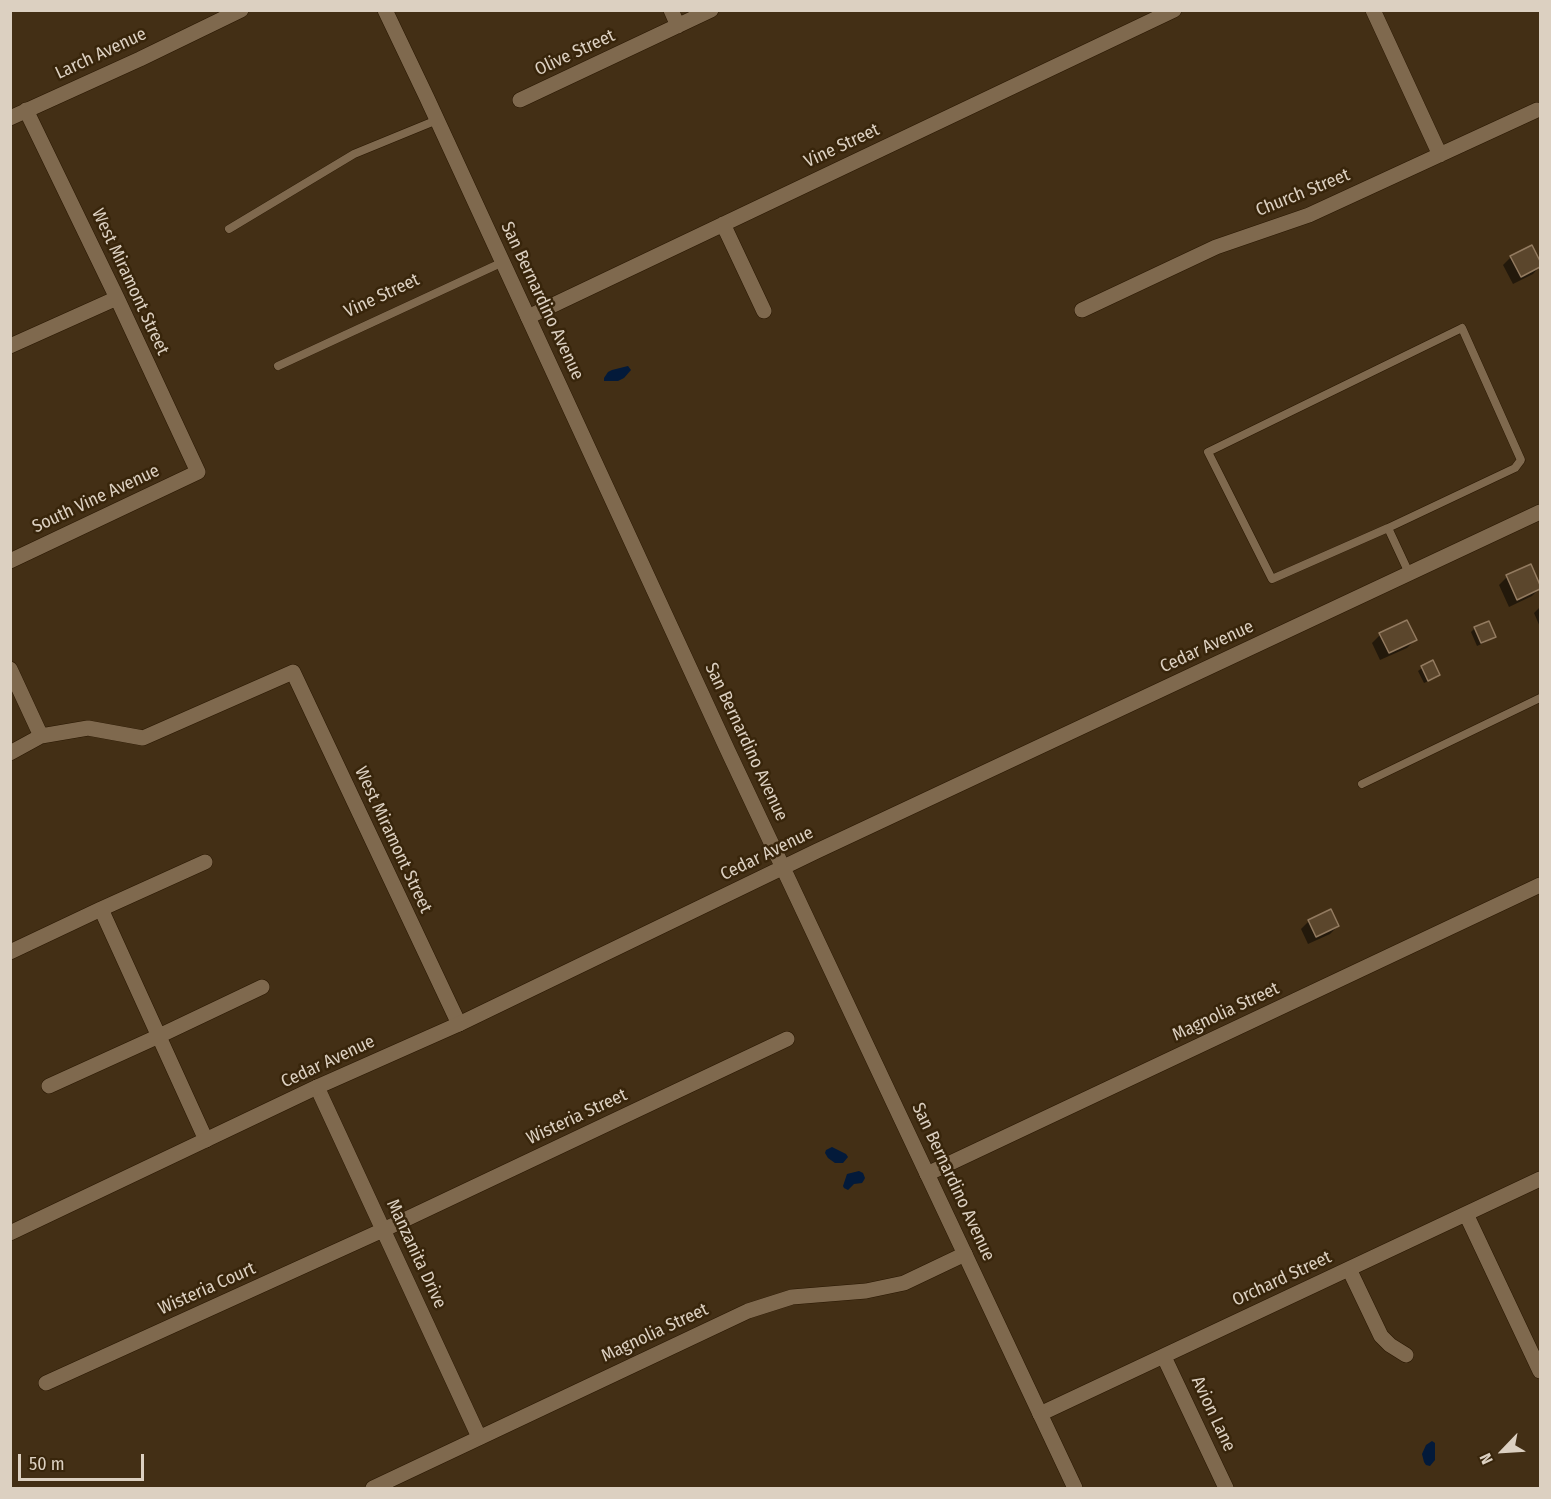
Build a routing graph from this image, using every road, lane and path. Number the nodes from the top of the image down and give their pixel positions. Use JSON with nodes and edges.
{"nodes":[{"id":1,"x":241,"y":10,"type":"edge"},
{"id":2,"x":385,"y":10,"type":"edge"},
{"id":3,"x":671,"y":10,"type":"edge"},
{"id":4,"x":711,"y":10,"type":"edge"},
{"id":5,"x":1174,"y":10,"type":"edge"},
{"id":6,"x":1373,"y":10,"type":"edge"},
{"id":7,"x":678,"y":26,"type":"junction"},
{"id":8,"x":520,"y":100,"type":"dead end"},
{"id":9,"x":26,"y":110,"type":"junction"},
{"id":10,"x":1537,"y":110,"type":"dead end"},
{"id":11,"x":10,"y":118,"type":"edge"},
{"id":12,"x":437,"y":120,"type":"junction"},
{"id":13,"x":1440,"y":155,"type":"junction"},
{"id":14,"x":723,"y":224,"type":"junction"},
{"id":15,"x":229,"y":229,"type":"dead end"},
{"id":16,"x":502,"y":262,"type":"junction"},
{"id":17,"x":117,"y":298,"type":"junction"},
{"id":18,"x":1082,"y":310,"type":"dead end"},
{"id":19,"x":764,"y":311,"type":"dead end"},
{"id":20,"x":528,"y":317,"type":"junction"},
{"id":21,"x":10,"y":346,"type":"edge"},
{"id":22,"x":278,"y":366,"type":"dead end"},
{"id":23,"x":198,"y":472,"type":"joint"},
{"id":24,"x":1540,"y":512,"type":"edge"},
{"id":25,"x":1388,"y":528,"type":"junction"},
{"id":26,"x":10,"y":561,"type":"edge"},
{"id":27,"x":1409,"y":573,"type":"junction"},
{"id":28,"x":10,"y":669,"type":"edge"},
{"id":29,"x":1540,"y":698,"type":"edge"},
{"id":30,"x":41,"y":736,"type":"junction"},
{"id":31,"x":10,"y":753,"type":"edge"},
{"id":32,"x":1362,"y":784,"type":"dead end"},
{"id":33,"x":205,"y":862,"type":"dead end"},
{"id":34,"x":783,"y":867,"type":"junction"},
{"id":35,"x":1540,"y":885,"type":"edge"},
{"id":36,"x":101,"y":909,"type":"junction"},
{"id":37,"x":10,"y":952,"type":"edge"},
{"id":38,"x":261,"y":987,"type":"dead end"},
{"id":39,"x":459,"y":1024,"type":"junction"},
{"id":40,"x":159,"y":1036,"type":"junction"},
{"id":41,"x":787,"y":1039,"type":"dead end"},
{"id":42,"x":49,"y":1086,"type":"dead end"},
{"id":43,"x":317,"y":1087,"type":"junction"},
{"id":44,"x":207,"y":1140,"type":"junction"},
{"id":45,"x":927,"y":1174,"type":"junction"},
{"id":46,"x":1540,"y":1179,"type":"edge"},
{"id":47,"x":1466,"y":1214,"type":"junction"},
{"id":48,"x":383,"y":1230,"type":"junction"},
{"id":49,"x":10,"y":1233,"type":"edge"},
{"id":50,"x":965,"y":1254,"type":"junction"},
{"id":51,"x":1349,"y":1269,"type":"junction"},
{"id":52,"x":1406,"y":1355,"type":"dead end"},
{"id":53,"x":1164,"y":1357,"type":"junction"},
{"id":54,"x":1540,"y":1371,"type":"edge"},
{"id":55,"x":46,"y":1383,"type":"dead end"},
{"id":56,"x":1040,"y":1414,"type":"junction"},
{"id":57,"x":479,"y":1437,"type":"junction"},
{"id":58,"x":373,"y":1488,"type":"edge"},
{"id":59,"x":1075,"y":1488,"type":"edge"},
{"id":60,"x":1226,"y":1488,"type":"edge"}],
"edges":[{"from":1,"to":9,"type":"street","name":"Larch Avenue"},
{"from":2,"to":12,"type":"street","name":"San Bernardino Avenue"},
{"from":3,"to":7,"type":"street"},
{"from":4,"to":7,"type":"street","name":"Olive Street"},
{"from":5,"to":14,"type":"street","name":"Vine Street"},
{"from":6,"to":13,"type":"street"},
{"from":7,"to":8,"type":"street","name":"Olive Street"},
{"from":9,"to":11,"type":"street","name":"Larch Avenue"},
{"from":9,"to":17,"type":"street","name":"West Miramont Street"},
{"from":10,"to":13,"type":"street","name":"Church Street"},
{"from":12,"to":15,"type":"lane"},
{"from":12,"to":16,"type":"street","name":"San Bernardino Avenue"},
{"from":13,"to":18,"type":"street","name":"Church Street"},
{"from":14,"to":19,"type":"street"},
{"from":14,"to":20,"type":"street","name":"Vine Street"},
{"from":16,"to":20,"type":"street","name":"San Bernardino Avenue"},
{"from":16,"to":22,"type":"lane","name":"Vine Street"},
{"from":17,"to":21,"type":"street"},
{"from":17,"to":23,"type":"street","name":"West Miramont Street"},
{"from":20,"to":34,"type":"street","name":"San Bernardino Avenue"},
{"from":23,"to":26,"type":"street","name":"South Vine Avenue"},
{"from":24,"to":27,"type":"street","name":"Cedar Avenue"},
{"from":25,"to":25,"type":"lane"},
{"from":25,"to":27,"type":"lane"},
{"from":27,"to":34,"type":"street","name":"Cedar Avenue"},
{"from":28,"to":30,"type":"street"},
{"from":29,"to":32,"type":"lane"},
{"from":30,"to":31,"type":"street"},
{"from":30,"to":39,"type":"street","name":"West Miramont Street"},
{"from":33,"to":36,"type":"street"},
{"from":34,"to":39,"type":"street","name":"Cedar Avenue"},
{"from":34,"to":45,"type":"street","name":"San Bernardino Avenue"},
{"from":35,"to":45,"type":"street","name":"Magnolia Street"},
{"from":36,"to":37,"type":"street"},
{"from":36,"to":40,"type":"street"},
{"from":38,"to":40,"type":"street"},
{"from":39,"to":43,"type":"street","name":"Cedar Avenue"},
{"from":40,"to":42,"type":"street"},
{"from":40,"to":44,"type":"street"},
{"from":41,"to":48,"type":"street","name":"Wisteria Street"},
{"from":43,"to":44,"type":"street","name":"Cedar Avenue"},
{"from":43,"to":48,"type":"street","name":"Manzanita Drive"},
{"from":44,"to":49,"type":"street","name":"Cedar Avenue"},
{"from":45,"to":50,"type":"street","name":"San Bernardino Avenue"},
{"from":46,"to":47,"type":"street","name":"Orchard Street"},
{"from":47,"to":51,"type":"street","name":"Orchard Street"},
{"from":47,"to":54,"type":"street"},
{"from":48,"to":55,"type":"street","name":"Wisteria Court"},
{"from":48,"to":57,"type":"street","name":"Manzanita Drive"},
{"from":50,"to":56,"type":"street","name":"San Bernardino Avenue"},
{"from":50,"to":57,"type":"street","name":"Magnolia Street"},
{"from":51,"to":52,"type":"street"},
{"from":51,"to":53,"type":"street","name":"Orchard Street"},
{"from":53,"to":56,"type":"street","name":"Orchard Street"},
{"from":53,"to":60,"type":"street","name":"Avion Lane"},
{"from":56,"to":59,"type":"street","name":"San Bernardino Avenue"},
{"from":57,"to":58,"type":"street","name":"Magnolia Street"}]}
